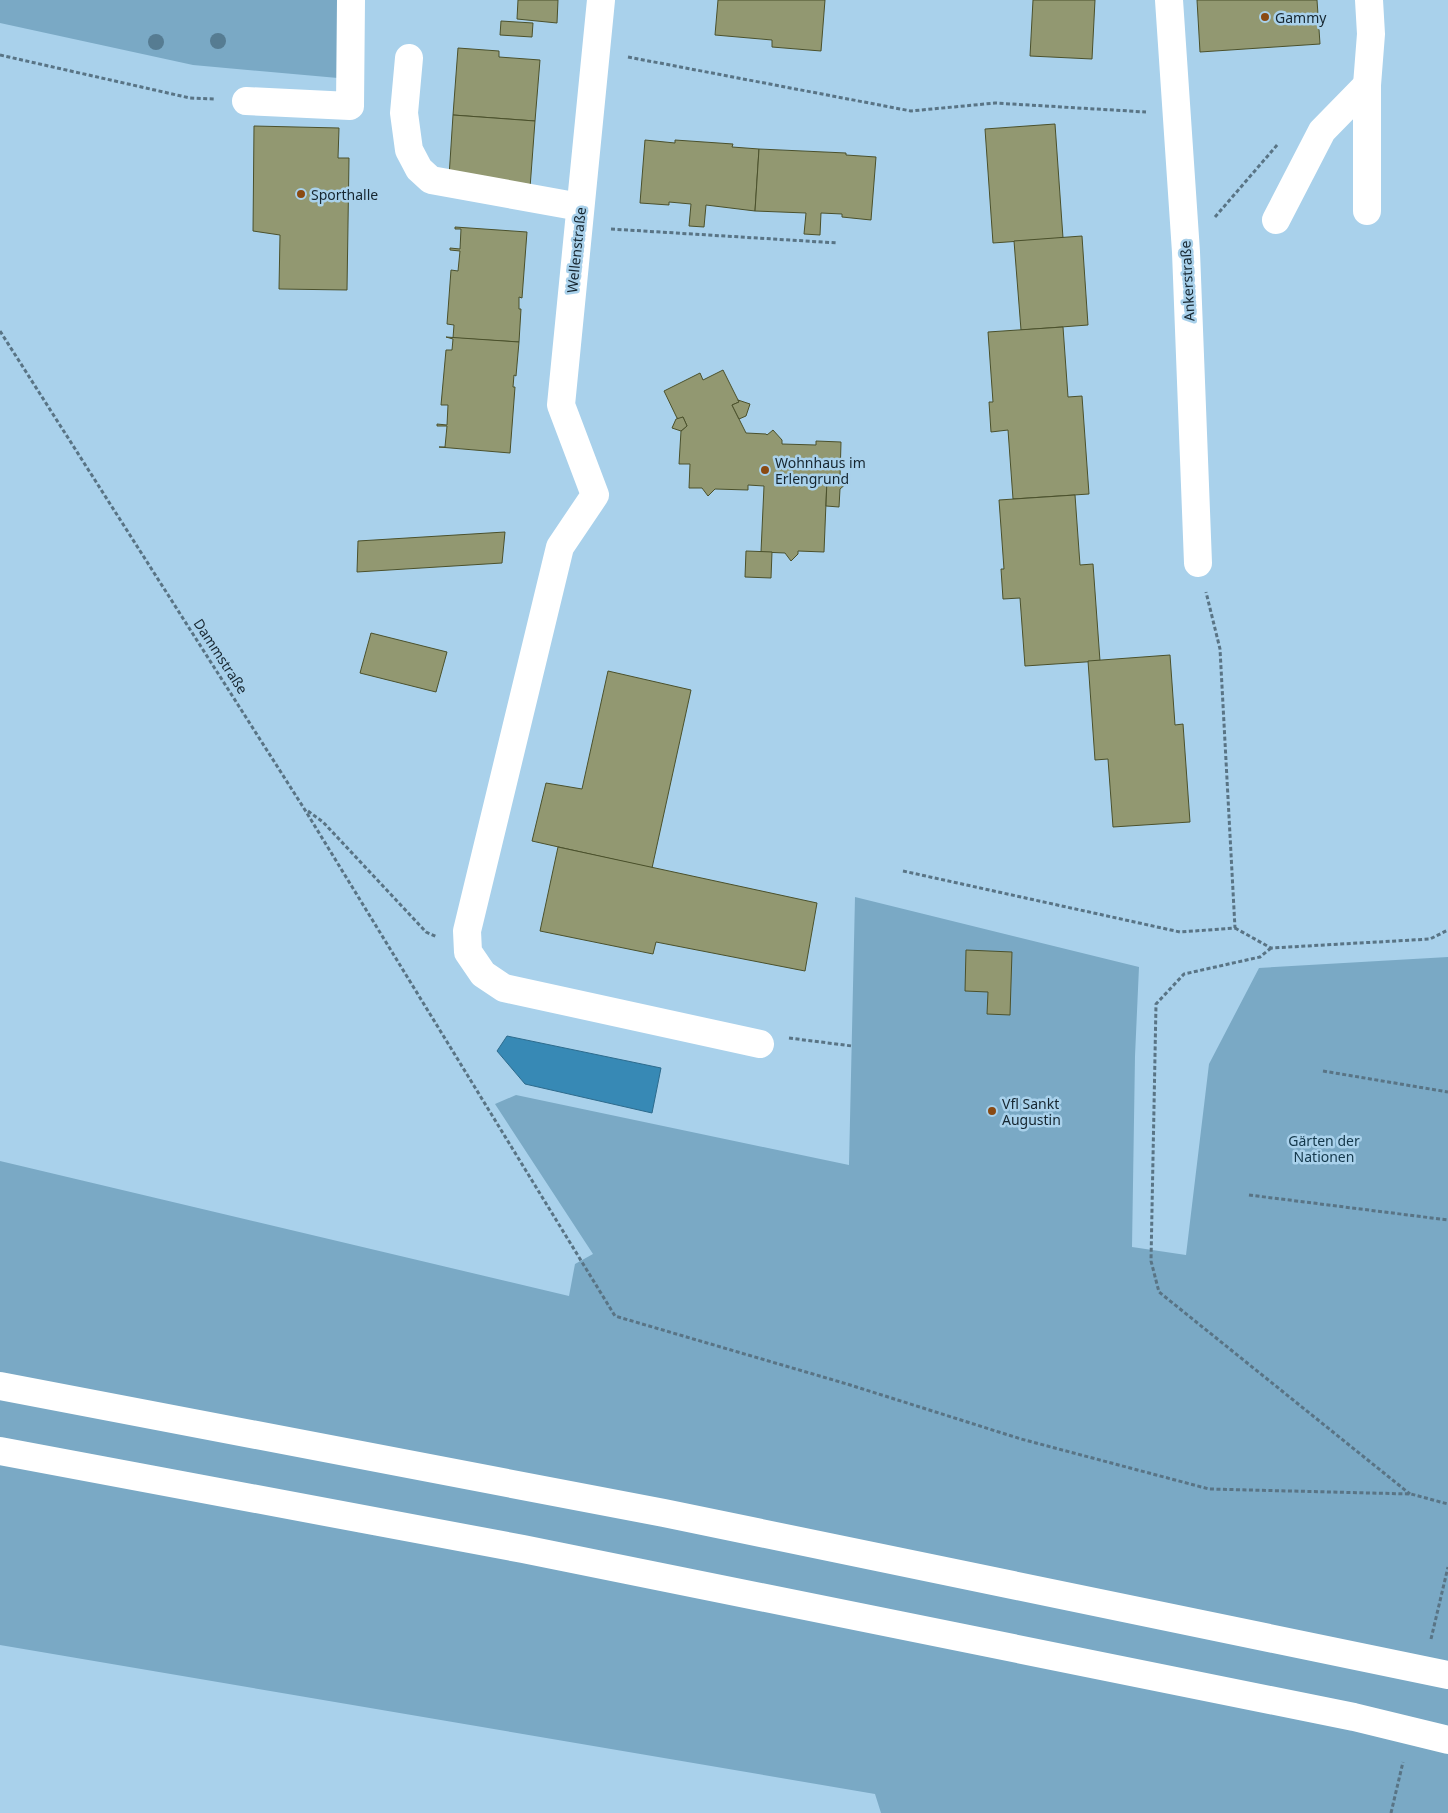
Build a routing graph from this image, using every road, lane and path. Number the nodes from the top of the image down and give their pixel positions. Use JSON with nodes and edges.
{"nodes":[{"id":1,"x":351,"y":0,"type":"edge"},
{"id":2,"x":601,"y":0,"type":"edge"},
{"id":3,"x":1170,"y":0,"type":"edge"},
{"id":4,"x":1369,"y":0,"type":"edge"},
{"id":5,"x":596,"y":51,"type":"junction"},
{"id":6,"x":0,"y":55,"type":"edge"},
{"id":7,"x":409,"y":58,"type":"dead end"},
{"id":8,"x":1367,"y":85,"type":"junction"},
{"id":9,"x":246,"y":101,"type":"joint"},
{"id":10,"x":1176,"y":110,"type":"junction"},
{"id":11,"x":1367,"y":212,"type":"dead end"},
{"id":12,"x":579,"y":217,"type":"junction"},
{"id":13,"x":1276,"y":220,"type":"dead end"},
{"id":14,"x":838,"y":243,"type":"dead end"},
{"id":15,"x":0,"y":331,"type":"edge"},
{"id":16,"x":1198,"y":563,"type":"joint"},
{"id":17,"x":305,"y":810,"type":"junction"},
{"id":18,"x":903,"y":871,"type":"dead end"},
{"id":19,"x":1235,"y":928,"type":"junction"},
{"id":20,"x":1448,"y":930,"type":"edge"},
{"id":21,"x":1271,"y":948,"type":"junction"},
{"id":22,"x":468,"y":952,"type":"junction"},
{"id":23,"x":760,"y":1044,"type":"joint"},
{"id":24,"x":852,"y":1046,"type":"dead end"},
{"id":25,"x":1323,"y":1071,"type":"dead end"},
{"id":26,"x":1448,"y":1092,"type":"edge"},
{"id":27,"x":1249,"y":1195,"type":"dead end"},
{"id":28,"x":1448,"y":1220,"type":"edge"},
{"id":29,"x":0,"y":1386,"type":"edge"},
{"id":30,"x":0,"y":1451,"type":"edge"},
{"id":31,"x":1411,"y":1494,"type":"junction"},
{"id":32,"x":1448,"y":1504,"type":"edge"},
{"id":33,"x":1448,"y":1567,"type":"edge"},
{"id":34,"x":1447,"y":1572,"type":"edge"},
{"id":35,"x":1448,"y":1675,"type":"edge"},
{"id":36,"x":1448,"y":1740,"type":"edge"}],
"edges":[{"from":1,"to":9,"type":"main road"},
{"from":2,"to":5,"type":"main road","name":"Wellenstraße"},
{"from":3,"to":10,"type":"main road","name":"Ankerstraße"},
{"from":4,"to":8,"type":"main road"},
{"from":5,"to":10,"type":"path"},
{"from":5,"to":12,"type":"main road","name":"Wellenstraße"},
{"from":6,"to":9,"type":"path"},
{"from":7,"to":12,"type":"main road"},
{"from":8,"to":11,"type":"main road"},
{"from":8,"to":13,"type":"main road"},
{"from":10,"to":16,"type":"main road","name":"Ankerstraße"},
{"from":12,"to":14,"type":"path"},
{"from":12,"to":22,"type":"main road","name":"Wellenstraße"},
{"from":15,"to":17,"type":"path","name":"Dammstraße"},
{"from":16,"to":19,"type":"path"},
{"from":17,"to":22,"type":"path","name":"Dammstraße"},
{"from":17,"to":31,"type":"path"},
{"from":18,"to":19,"type":"path"},
{"from":19,"to":21,"type":"path"},
{"from":20,"to":21,"type":"path"},
{"from":21,"to":31,"type":"path"},
{"from":22,"to":23,"type":"main road"},
{"from":23,"to":24,"type":"path"},
{"from":25,"to":26,"type":"path"},
{"from":27,"to":28,"type":"path"},
{"from":29,"to":35,"type":"main road"},
{"from":30,"to":36,"type":"main road"},
{"from":31,"to":32,"type":"path"},
{"from":33,"to":34,"type":"path"}]}
